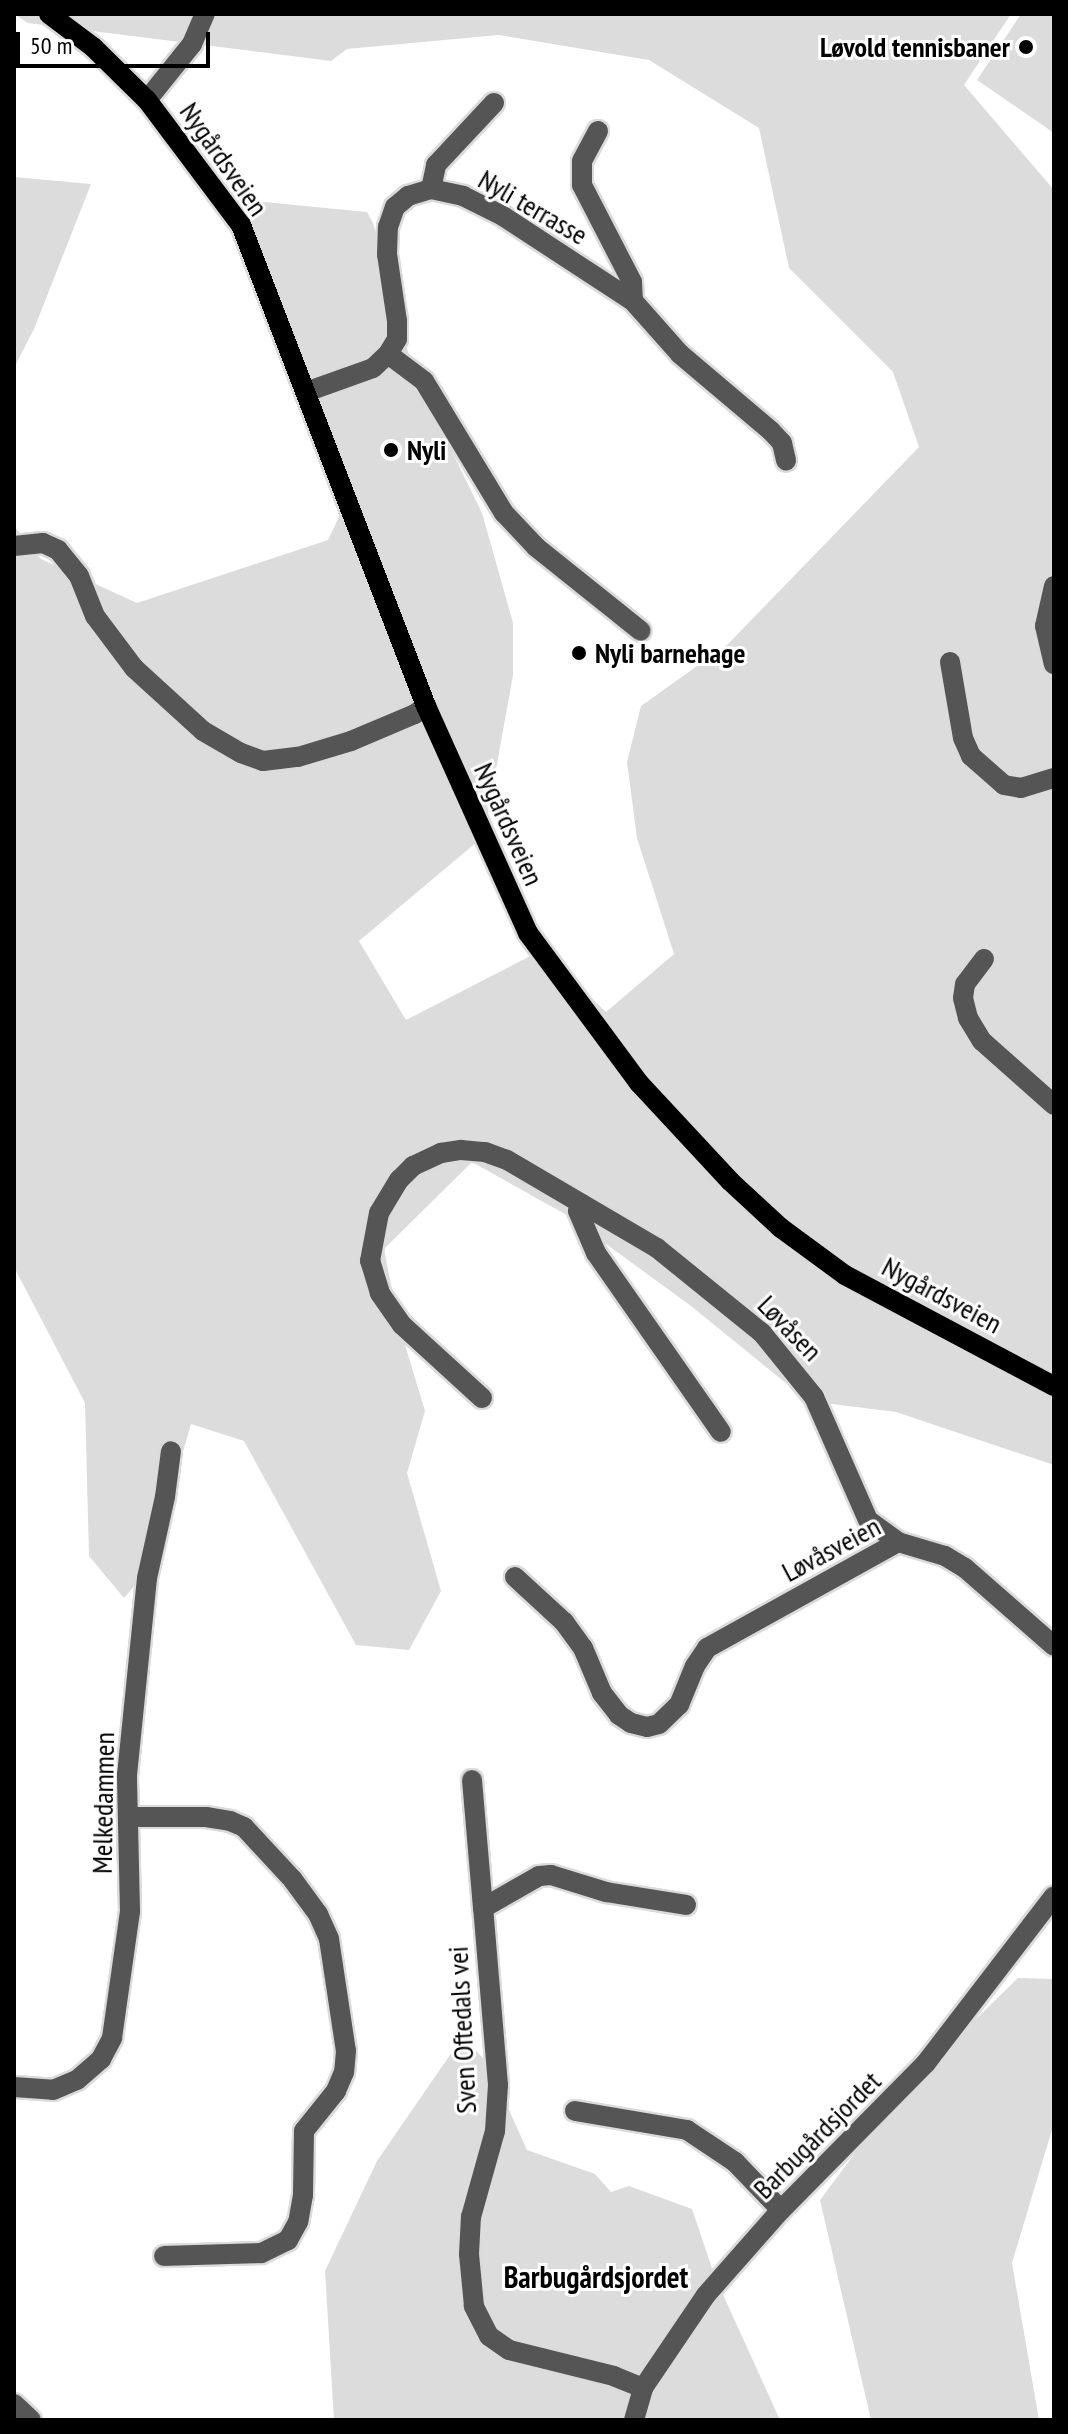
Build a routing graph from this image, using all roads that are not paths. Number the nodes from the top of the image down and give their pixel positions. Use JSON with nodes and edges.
{"nodes":[{"id":1,"x":49,"y":14,"type":"edge"},
{"id":2,"x":205,"y":14,"type":"edge"},
{"id":3,"x":147,"y":100,"type":"junction"},
{"id":4,"x":494,"y":103,"type":"dead end"},
{"id":5,"x":598,"y":131,"type":"dead end"},
{"id":6,"x":431,"y":189,"type":"junction"},
{"id":7,"x":633,"y":301,"type":"junction"},
{"id":8,"x":388,"y":354,"type":"junction"},
{"id":9,"x":306,"y":392,"type":"junction"},
{"id":10,"x":786,"y":461,"type":"dead end"},
{"id":11,"x":14,"y":546,"type":"edge"},
{"id":12,"x":1054,"y":586,"type":"edge"},
{"id":13,"x":641,"y":631,"type":"dead end"},
{"id":14,"x":950,"y":662,"type":"dead end"},
{"id":15,"x":1054,"y":664,"type":"edge"},
{"id":16,"x":426,"y":706,"type":"junction"},
{"id":17,"x":1054,"y":778,"type":"edge"},
{"id":18,"x":984,"y":959,"type":"dead end"},
{"id":19,"x":1054,"y":1105,"type":"edge"},
{"id":20,"x":582,"y":1204,"type":"junction"},
{"id":21,"x":1054,"y":1386,"type":"edge"},
{"id":22,"x":482,"y":1398,"type":"dead end"},
{"id":23,"x":721,"y":1432,"type":"dead end"},
{"id":24,"x":171,"y":1451,"type":"dead end"},
{"id":25,"x":898,"y":1542,"type":"junction"},
{"id":26,"x":515,"y":1577,"type":"dead end"},
{"id":27,"x":1054,"y":1646,"type":"edge"},
{"id":28,"x":472,"y":1780,"type":"dead end"},
{"id":29,"x":130,"y":1817,"type":"junction"},
{"id":30,"x":1054,"y":1896,"type":"edge"},
{"id":31,"x":686,"y":1905,"type":"dead end"},
{"id":32,"x":483,"y":1908,"type":"junction"},
{"id":33,"x":14,"y":2087,"type":"edge"},
{"id":34,"x":575,"y":2111,"type":"dead end"},
{"id":35,"x":781,"y":2210,"type":"junction"},
{"id":36,"x":164,"y":2256,"type":"dead end"},
{"id":37,"x":643,"y":2388,"type":"junction"},
{"id":38,"x":14,"y":2404,"type":"edge"},
{"id":39,"x":31,"y":2420,"type":"edge"},
{"id":40,"x":634,"y":2420,"type":"edge"}],
"edges":[{"from":1,"to":3,"type":"main road","name":"Nygårdsveien"},
{"from":2,"to":3,"type":"street","name":"Nygårdsveien"},
{"from":3,"to":9,"type":"main road","name":"Nygårdsveien"},
{"from":4,"to":6,"type":"street"},
{"from":5,"to":7,"type":"street"},
{"from":6,"to":7,"type":"street","name":"Nyli terrasse"},
{"from":6,"to":8,"type":"street","name":"Nyli terrasse"},
{"from":7,"to":10,"type":"street","name":"Nyli terrasse"},
{"from":8,"to":9,"type":"street"},
{"from":8,"to":13,"type":"street"},
{"from":9,"to":16,"type":"main road","name":"Nygårdsveien"},
{"from":11,"to":16,"type":"street"},
{"from":12,"to":15,"type":"street"},
{"from":14,"to":17,"type":"street"},
{"from":16,"to":21,"type":"main road","name":"Nygårdsveien"},
{"from":18,"to":19,"type":"street"},
{"from":20,"to":22,"type":"street","name":"Løvåsen"},
{"from":20,"to":23,"type":"street"},
{"from":20,"to":25,"type":"street","name":"Løvåsen"},
{"from":24,"to":29,"type":"street","name":"Melkedammen"},
{"from":25,"to":26,"type":"street","name":"Løvåsveien"},
{"from":25,"to":27,"type":"street","name":"Løvåsveien"},
{"from":28,"to":32,"type":"street"},
{"from":29,"to":33,"type":"street","name":"Melkedammen"},
{"from":29,"to":36,"type":"street"},
{"from":30,"to":35,"type":"street","name":"Barbugårdsjordet"},
{"from":31,"to":32,"type":"street","name":"Sven Oftedals vei"},
{"from":32,"to":37,"type":"street","name":"Sven Oftedals vei"},
{"from":34,"to":35,"type":"street"},
{"from":35,"to":37,"type":"street","name":"Barbugårdsjordet"},
{"from":37,"to":40,"type":"street","name":"Barbugårdsjordet"},
{"from":38,"to":39,"type":"street"}]}
